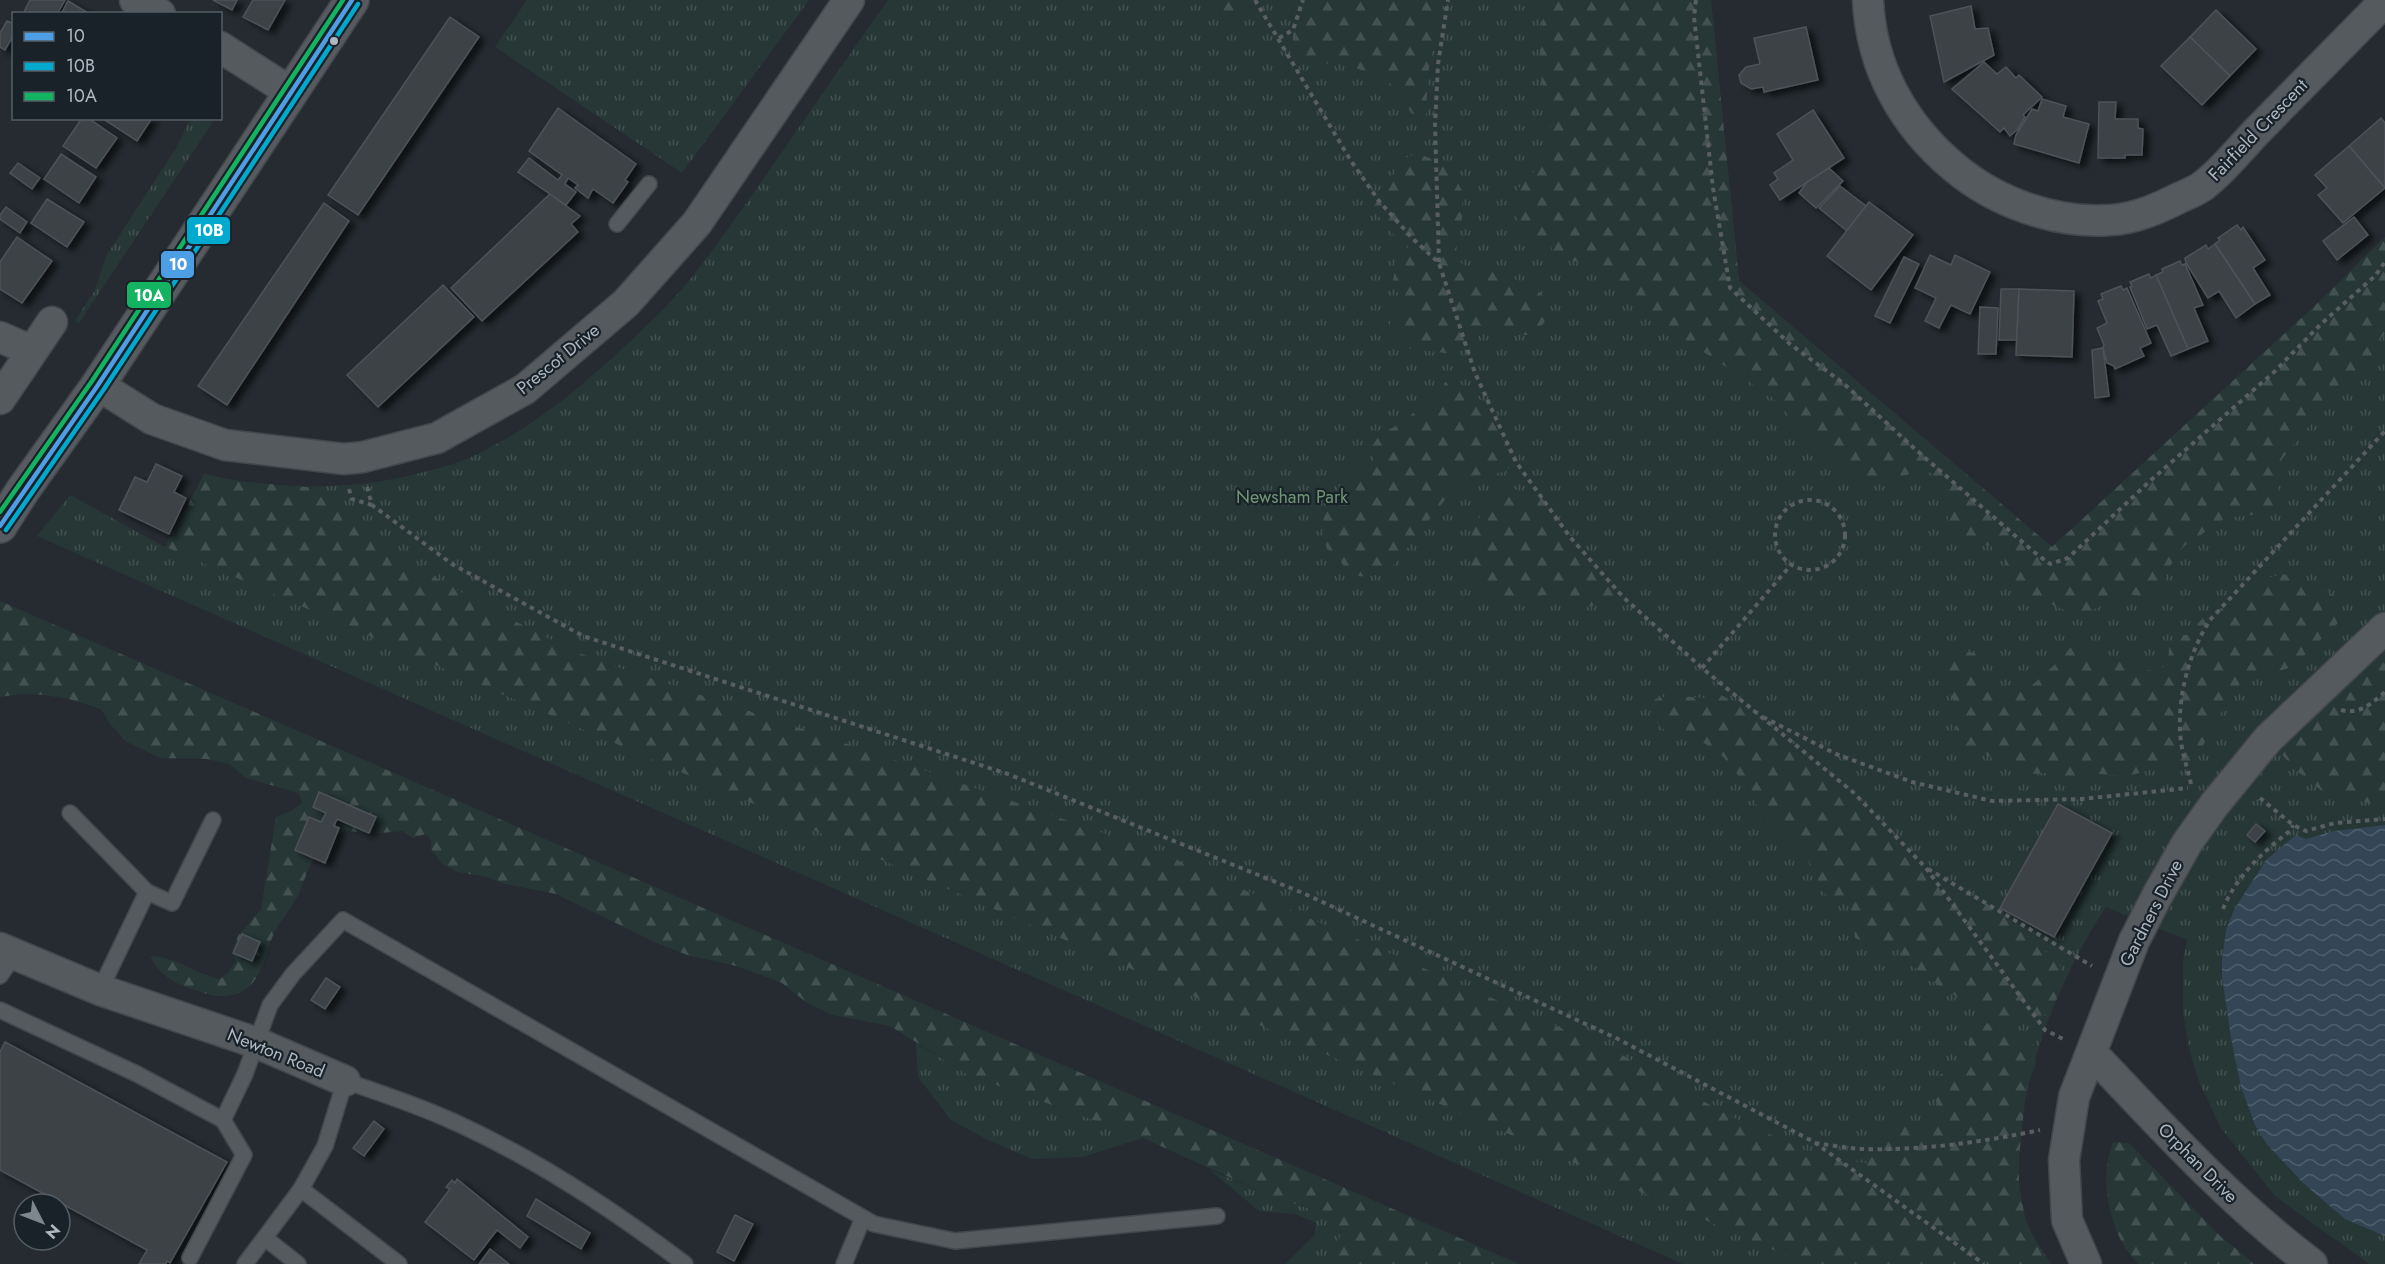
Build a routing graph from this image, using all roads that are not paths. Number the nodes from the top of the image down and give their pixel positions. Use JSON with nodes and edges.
{"nodes":[{"id":1,"x":135,"y":0,"type":"edge"},
{"id":2,"x":352,"y":0,"type":"edge"},
{"id":3,"x":849,"y":0,"type":"edge"},
{"id":4,"x":1868,"y":0,"type":"edge"},
{"id":5,"x":2385,"y":1,"type":"edge"},
{"id":6,"x":156,"y":12,"type":"edge"},
{"id":7,"x":222,"y":48,"type":"edge"},
{"id":8,"x":292,"y":93,"type":"junction"},
{"id":9,"x":649,"y":184,"type":"dead end"},
{"id":10,"x":616,"y":224,"type":"dead end"},
{"id":11,"x":52,"y":322,"type":"dead end"},
{"id":12,"x":0,"y":337,"type":"edge"},
{"id":13,"x":32,"y":351,"type":"junction"},
{"id":14,"x":98,"y":385,"type":"junction"},
{"id":15,"x":0,"y":399,"type":"edge"},
{"id":16,"x":0,"y":526,"type":"edge"},
{"id":17,"x":2385,"y":628,"type":"edge"},
{"id":18,"x":70,"y":813,"type":"dead end"},
{"id":19,"x":213,"y":820,"type":"dead end"},
{"id":20,"x":147,"y":892,"type":"junction"},
{"id":21,"x":5,"y":960,"type":"edge"},
{"id":22,"x":100,"y":990,"type":"junction"},
{"id":23,"x":0,"y":1010,"type":"edge"},
{"id":24,"x":257,"y":1043,"type":"junction"},
{"id":25,"x":2092,"y":1053,"type":"junction"},
{"id":26,"x":345,"y":1081,"type":"junction"},
{"id":27,"x":223,"y":1120,"type":"junction"},
{"id":28,"x":301,"y":1189,"type":"junction"},
{"id":29,"x":1216,"y":1216,"type":"dead end"},
{"id":30,"x":863,"y":1218,"type":"junction"},
{"id":31,"x":266,"y":1238,"type":"junction"},
{"id":32,"x":190,"y":1258,"type":"dead end"},
{"id":33,"x":245,"y":1264,"type":"edge"},
{"id":34,"x":298,"y":1264,"type":"edge"},
{"id":35,"x":399,"y":1264,"type":"edge"},
{"id":36,"x":685,"y":1264,"type":"edge"},
{"id":37,"x":844,"y":1264,"type":"edge"},
{"id":38,"x":2086,"y":1264,"type":"edge"},
{"id":39,"x":2312,"y":1264,"type":"edge"}],
"edges":[{"from":1,"to":6,"type":"street"},
{"from":2,"to":8,"type":"main road"},
{"from":3,"to":14,"type":"street","name":"Prescot Drive"},
{"from":4,"to":5,"type":"street","name":"Fairfield Crescent"},
{"from":7,"to":8,"type":"street"},
{"from":8,"to":14,"type":"main road"},
{"from":9,"to":10,"type":"lane"},
{"from":11,"to":13,"type":"street"},
{"from":12,"to":13,"type":"street"},
{"from":13,"to":15,"type":"street"},
{"from":14,"to":16,"type":"main road"},
{"from":17,"to":25,"type":"street","name":"Gardners Drive"},
{"from":18,"to":20,"type":"lane"},
{"from":19,"to":20,"type":"lane"},
{"from":20,"to":22,"type":"lane"},
{"from":21,"to":22,"type":"street","name":"Newton Road"},
{"from":22,"to":24,"type":"street","name":"Newton Road"},
{"from":23,"to":27,"type":"lane"},
{"from":24,"to":26,"type":"street","name":"Newton Road"},
{"from":24,"to":27,"type":"lane"},
{"from":24,"to":30,"type":"lane"},
{"from":25,"to":38,"type":"street","name":"Gardners Drive"},
{"from":25,"to":39,"type":"street","name":"Orphan Drive"},
{"from":26,"to":28,"type":"lane"},
{"from":26,"to":36,"type":"lane","name":"Newton Road"},
{"from":27,"to":32,"type":"lane"},
{"from":28,"to":31,"type":"lane"},
{"from":28,"to":35,"type":"lane"},
{"from":29,"to":30,"type":"lane"},
{"from":30,"to":37,"type":"lane"},
{"from":31,"to":33,"type":"lane"},
{"from":31,"to":34,"type":"lane"}]}
